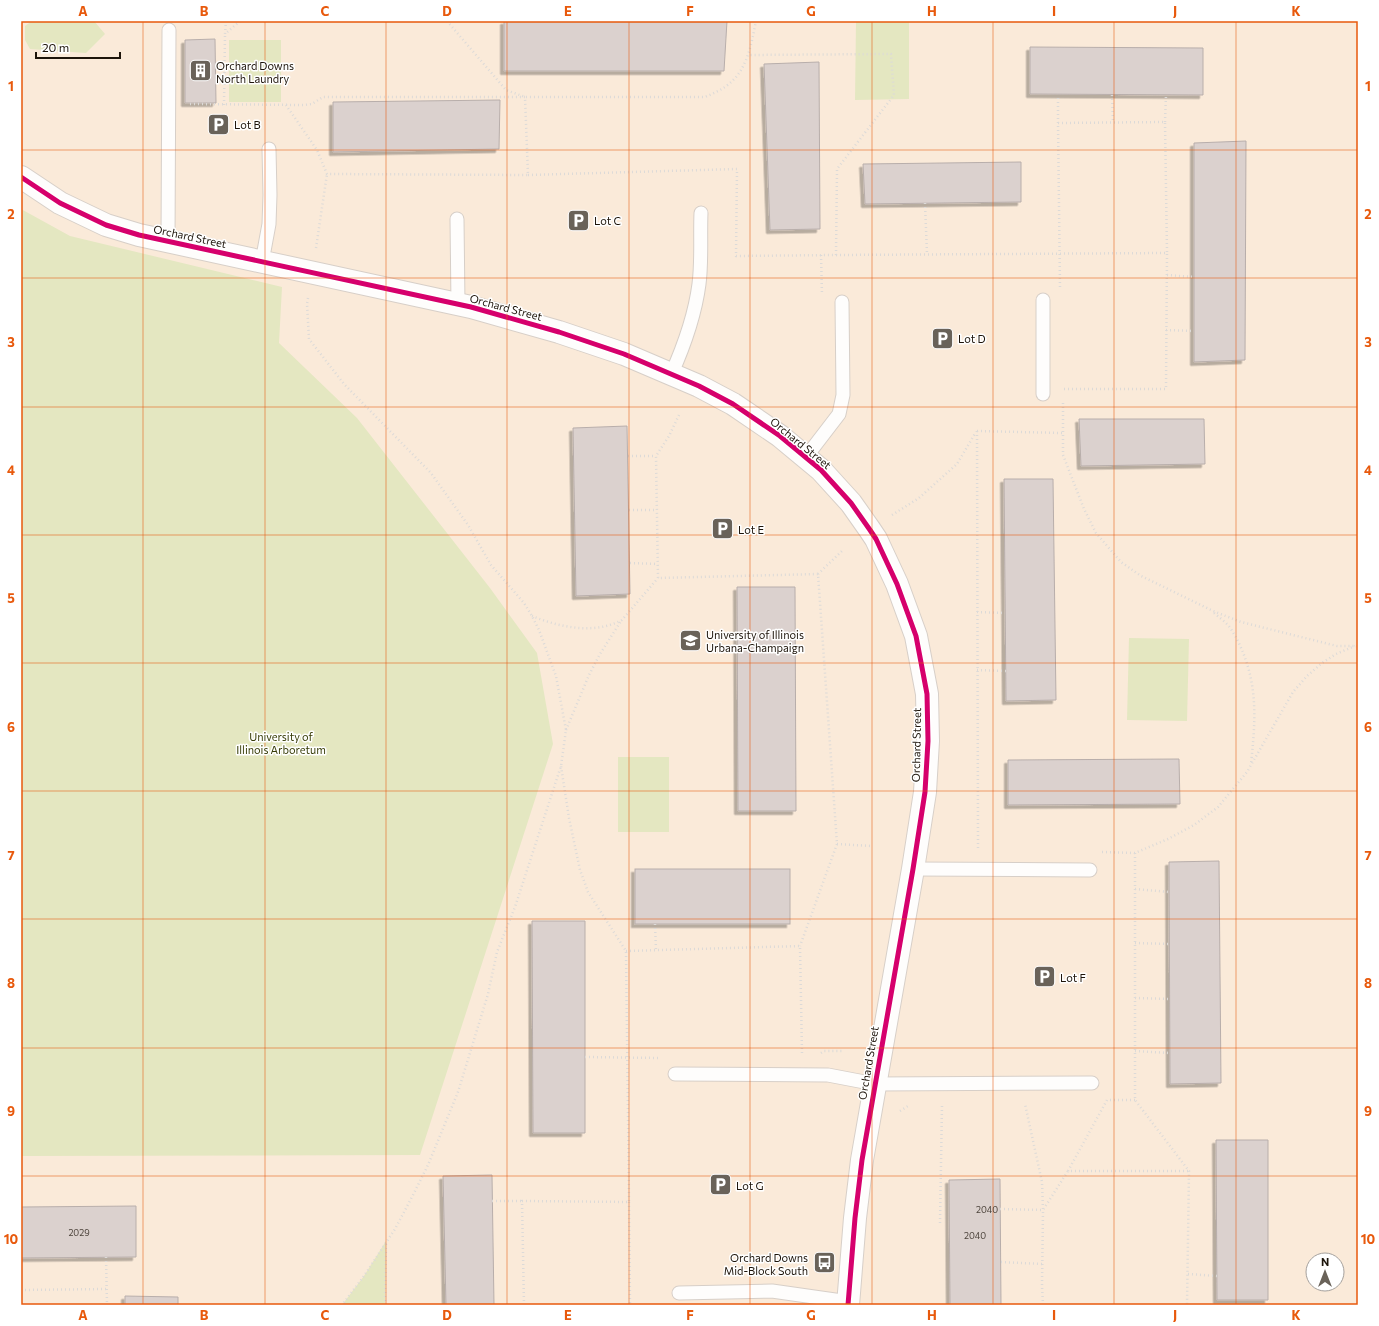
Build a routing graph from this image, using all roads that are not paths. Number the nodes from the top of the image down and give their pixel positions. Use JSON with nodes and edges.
{"nodes":[{"id":1,"x":169,"y":30,"type":"dead end"},
{"id":2,"x":269,"y":149,"type":"dead end"},
{"id":3,"x":21,"y":177,"type":"edge"},
{"id":4,"x":701,"y":213,"type":"dead end"},
{"id":5,"x":457,"y":219,"type":"dead end"},
{"id":6,"x":168,"y":241,"type":"junction"},
{"id":7,"x":262,"y":262,"type":"junction"},
{"id":8,"x":1043,"y":300,"type":"dead end"},
{"id":9,"x":842,"y":302,"type":"dead end"},
{"id":10,"x":458,"y":304,"type":"junction"},
{"id":11,"x":671,"y":375,"type":"junction"},
{"id":12,"x":1043,"y":394,"type":"dead end"},
{"id":13,"x":806,"y":457,"type":"junction"},
{"id":14,"x":913,"y":868,"type":"junction"},
{"id":15,"x":1090,"y":870,"type":"dead end"},
{"id":16,"x":675,"y":1074,"type":"dead end"},
{"id":17,"x":1092,"y":1083,"type":"dead end"},
{"id":18,"x":875,"y":1084,"type":"junction"},
{"id":19,"x":679,"y":1293,"type":"dead end"},
{"id":20,"x":849,"y":1304,"type":"edge"}],
"edges":[{"from":1,"to":6,"type":"lane"},
{"from":2,"to":7,"type":"lane"},
{"from":3,"to":6,"type":"street","name":"Orchard Street"},
{"from":4,"to":11,"type":"lane"},
{"from":5,"to":10,"type":"lane"},
{"from":6,"to":7,"type":"street","name":"Orchard Street"},
{"from":7,"to":10,"type":"street","name":"Orchard Street"},
{"from":8,"to":12,"type":"lane"},
{"from":9,"to":13,"type":"lane"},
{"from":10,"to":11,"type":"street","name":"Orchard Street"},
{"from":11,"to":13,"type":"street","name":"Orchard Street"},
{"from":13,"to":14,"type":"street","name":"Orchard Street"},
{"from":14,"to":15,"type":"lane"},
{"from":14,"to":18,"type":"street","name":"Orchard Street"},
{"from":16,"to":18,"type":"lane"},
{"from":17,"to":18,"type":"lane"},
{"from":18,"to":20,"type":"street","name":"Orchard Street"},
{"from":19,"to":20,"type":"lane"}]}
